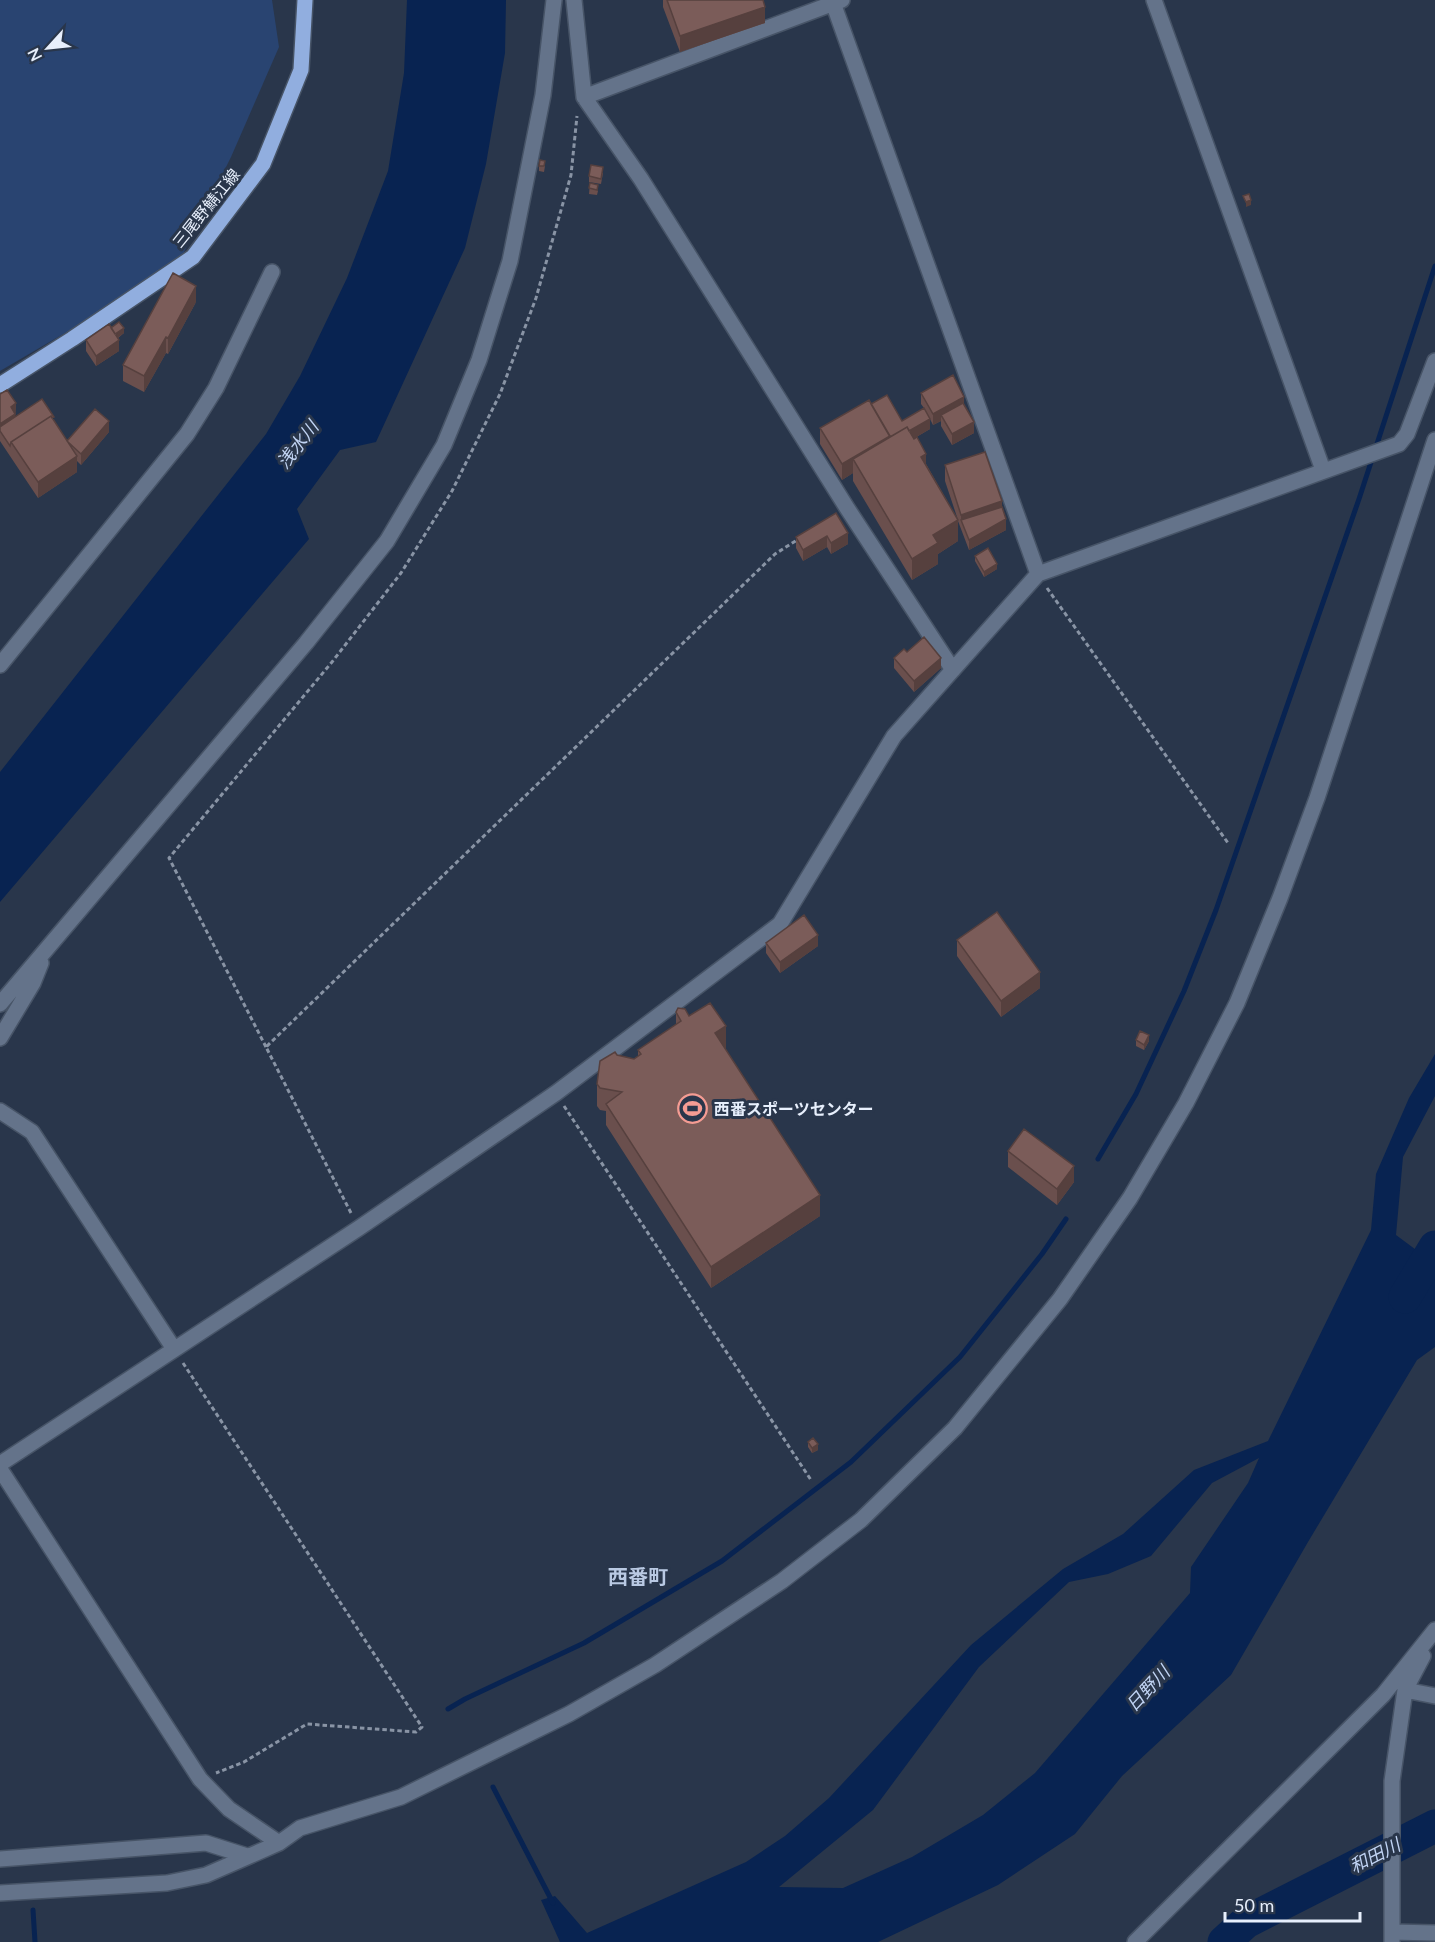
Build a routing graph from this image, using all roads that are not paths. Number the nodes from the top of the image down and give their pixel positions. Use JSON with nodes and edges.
{"nodes":[{"id":1,"x":305,"y":0,"type":"edge"},
{"id":2,"x":554,"y":0,"type":"edge"},
{"id":3,"x":574,"y":0,"type":"edge"},
{"id":4,"x":1154,"y":0,"type":"edge"},
{"id":5,"x":836,"y":1,"type":"edge"},
{"id":6,"x":584,"y":97,"type":"junction"},
{"id":7,"x":273,"y":272,"type":"dead end"},
{"id":8,"x":1435,"y":361,"type":"edge"},
{"id":9,"x":0,"y":385,"type":"edge"},
{"id":10,"x":1435,"y":440,"type":"edge"},
{"id":11,"x":1323,"y":470,"type":"junction"},
{"id":12,"x":1038,"y":574,"type":"junction"},
{"id":13,"x":0,"y":665,"type":"edge"},
{"id":14,"x":953,"y":670,"type":"junction"},
{"id":15,"x":47,"y":949,"type":"junction"},
{"id":16,"x":0,"y":1004,"type":"edge"},
{"id":17,"x":0,"y":1038,"type":"edge"},
{"id":18,"x":0,"y":1111,"type":"edge"},
{"id":19,"x":174,"y":1349,"type":"junction"},
{"id":20,"x":0,"y":1464,"type":"edge"},
{"id":21,"x":0,"y":1469,"type":"edge"},
{"id":22,"x":1435,"y":1632,"type":"edge"},
{"id":23,"x":1405,"y":1690,"type":"junction"},
{"id":24,"x":1435,"y":1696,"type":"edge"},
{"id":25,"x":279,"y":1844,"type":"junction"},
{"id":26,"x":247,"y":1856,"type":"junction"},
{"id":27,"x":0,"y":1859,"type":"edge"},
{"id":28,"x":0,"y":1893,"type":"edge"},
{"id":29,"x":1435,"y":1933,"type":"edge"},
{"id":30,"x":1392,"y":1937,"type":"edge"},
{"id":31,"x":1135,"y":1942,"type":"edge"}],
"edges":[{"from":1,"to":9,"type":"main road","name":"三尾野鯖江線"},
{"from":2,"to":15,"type":"street"},
{"from":3,"to":6,"type":"street"},
{"from":4,"to":11,"type":"street"},
{"from":5,"to":6,"type":"street"},
{"from":5,"to":12,"type":"street"},
{"from":6,"to":14,"type":"street"},
{"from":7,"to":13,"type":"street"},
{"from":8,"to":11,"type":"street"},
{"from":10,"to":25,"type":"street"},
{"from":11,"to":12,"type":"street"},
{"from":12,"to":14,"type":"street"},
{"from":14,"to":19,"type":"street"},
{"from":15,"to":16,"type":"street"},
{"from":15,"to":17,"type":"street"},
{"from":18,"to":19,"type":"street"},
{"from":19,"to":20,"type":"street"},
{"from":21,"to":25,"type":"street"},
{"from":22,"to":23,"type":"street"},
{"from":22,"to":31,"type":"street"},
{"from":23,"to":24,"type":"street"},
{"from":23,"to":30,"type":"street"},
{"from":25,"to":26,"type":"street"},
{"from":26,"to":27,"type":"street"},
{"from":26,"to":28,"type":"street"},
{"from":29,"to":30,"type":"street"}]}
